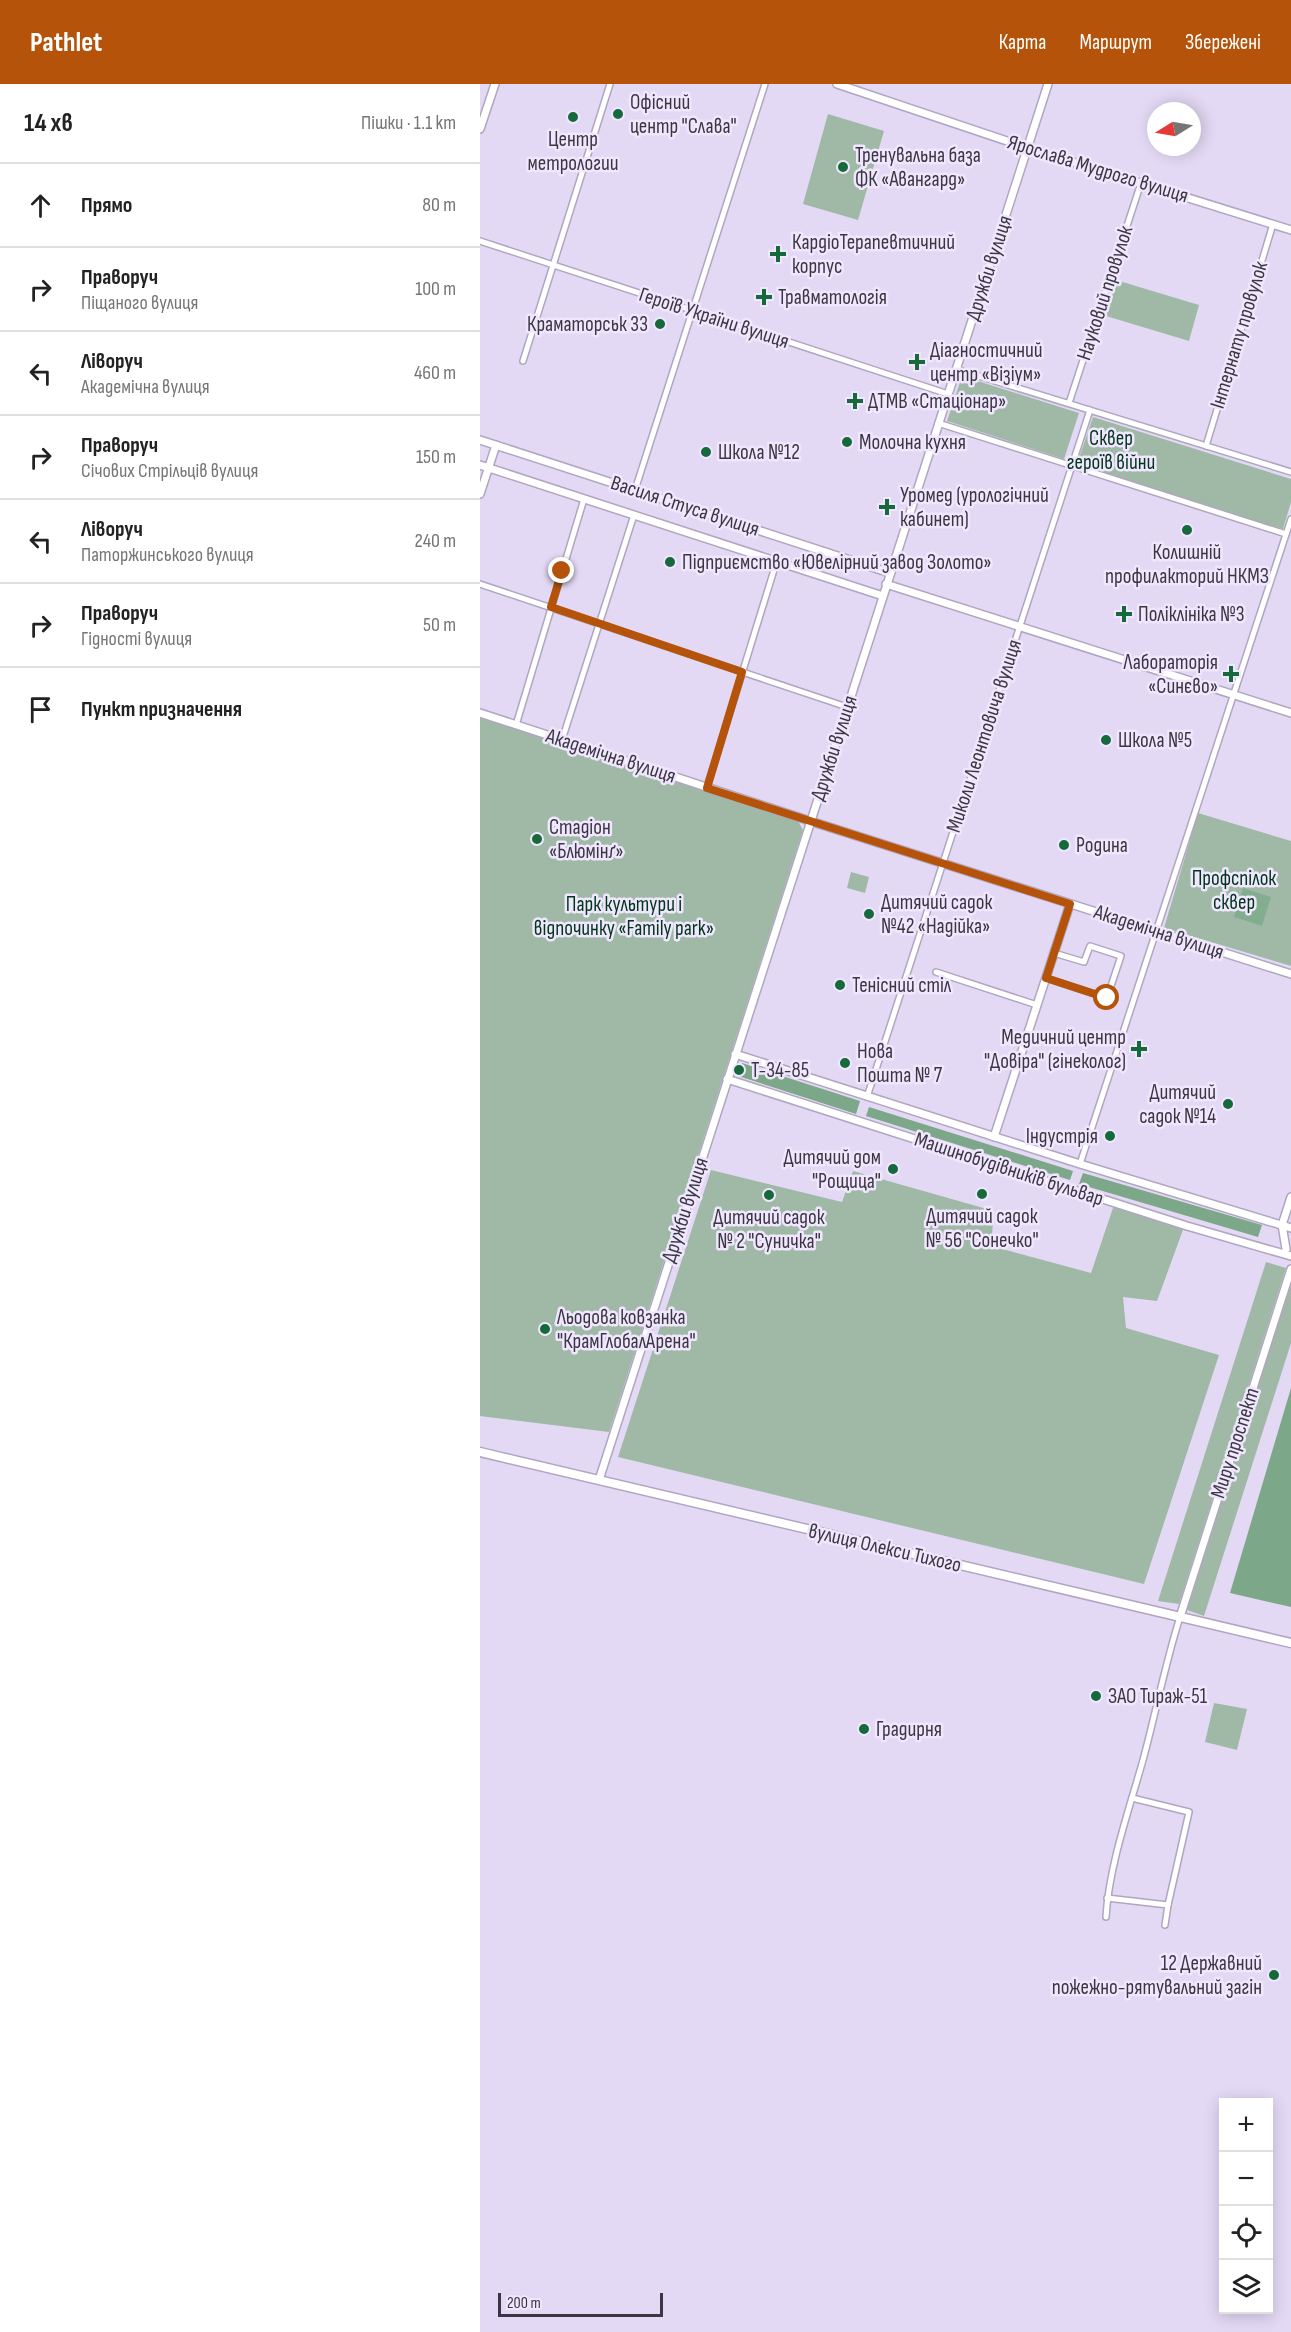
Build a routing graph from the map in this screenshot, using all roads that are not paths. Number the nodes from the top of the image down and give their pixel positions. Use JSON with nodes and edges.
{"nodes":[{"id":1,"x":495,"y":84,"type":"edge"},
{"id":2,"x":610,"y":84,"type":"edge"},
{"id":3,"x":765,"y":84,"type":"edge"},
{"id":4,"x":837,"y":84,"type":"edge"},
{"id":5,"x":1048,"y":84,"type":"edge"},
{"id":6,"x":480,"y":129,"type":"edge"},
{"id":7,"x":1028,"y":148,"type":"junction"},
{"id":8,"x":1141,"y":183,"type":"junction"},
{"id":9,"x":1273,"y":224,"type":"junction"},
{"id":10,"x":1291,"y":230,"type":"edge"},
{"id":11,"x":480,"y":242,"type":"edge"},
{"id":12,"x":554,"y":266,"type":"junction"},
{"id":13,"x":693,"y":311,"type":"junction"},
{"id":14,"x":523,"y":361,"type":"dead end"},
{"id":15,"x":956,"y":369,"type":"junction"},
{"id":16,"x":948,"y":394,"type":"junction"},
{"id":17,"x":1069,"y":403,"type":"junction"},
{"id":18,"x":1090,"y":410,"type":"junction"},
{"id":19,"x":938,"y":423,"type":"junction"},
{"id":20,"x":480,"y":440,"type":"edge"},
{"id":21,"x":495,"y":445,"type":"junction"},
{"id":22,"x":1206,"y":446,"type":"junction"},
{"id":23,"x":480,"y":465,"type":"edge"},
{"id":24,"x":1072,"y":466,"type":"junction"},
{"id":25,"x":488,"y":468,"type":"junction"},
{"id":26,"x":1291,"y":472,"type":"edge"},
{"id":27,"x":635,"y":490,"type":"junction"},
{"id":28,"x":480,"y":494,"type":"edge"},
{"id":29,"x":584,"y":499,"type":"junction"},
{"id":30,"x":634,"y":515,"type":"junction"},
{"id":31,"x":1291,"y":519,"type":"edge"},
{"id":32,"x":1286,"y":534,"type":"junction"},
{"id":33,"x":774,"y":570,"type":"dead end"},
{"id":34,"x":890,"y":573,"type":"junction"},
{"id":35,"x":480,"y":584,"type":"edge"},
{"id":36,"x":886,"y":584,"type":"junction"},
{"id":37,"x":883,"y":596,"type":"junction"},
{"id":38,"x":551,"y":607,"type":"junction"},
{"id":39,"x":599,"y":623,"type":"junction"},
{"id":40,"x":1020,"y":627,"type":"junction"},
{"id":41,"x":742,"y":672,"type":"junction"},
{"id":42,"x":1233,"y":695,"type":"junction"},
{"id":43,"x":847,"y":707,"type":"junction"},
{"id":44,"x":480,"y":713,"type":"edge"},
{"id":45,"x":1291,"y":713,"type":"edge"},
{"id":46,"x":516,"y":725,"type":"junction"},
{"id":47,"x":562,"y":740,"type":"junction"},
{"id":48,"x":707,"y":788,"type":"junction"},
{"id":49,"x":810,"y":821,"type":"junction"},
{"id":50,"x":943,"y":862,"type":"junction"},
{"id":51,"x":1070,"y":904,"type":"junction"},
{"id":52,"x":1156,"y":932,"type":"junction"},
{"id":53,"x":1054,"y":953,"type":"junction"},
{"id":54,"x":936,"y":972,"type":"dead end"},
{"id":55,"x":1291,"y":974,"type":"edge"},
{"id":56,"x":1046,"y":978,"type":"junction"},
{"id":57,"x":1037,"y":1005,"type":"junction"},
{"id":58,"x":735,"y":1054,"type":"junction"},
{"id":59,"x":727,"y":1079,"type":"junction"},
{"id":60,"x":867,"y":1097,"type":"junction"},
{"id":61,"x":994,"y":1137,"type":"junction"},
{"id":62,"x":1080,"y":1164,"type":"junction"},
{"id":63,"x":1291,"y":1197,"type":"edge"},
{"id":64,"x":1282,"y":1225,"type":"junction"},
{"id":65,"x":1291,"y":1228,"type":"edge"},
{"id":66,"x":1291,"y":1235,"type":"edge"},
{"id":67,"x":1286,"y":1249,"type":"junction"},
{"id":68,"x":1291,"y":1256,"type":"edge"},
{"id":69,"x":1291,"y":1269,"type":"edge"},
{"id":70,"x":480,"y":1452,"type":"edge"},
{"id":71,"x":599,"y":1480,"type":"junction"},
{"id":72,"x":1180,"y":1617,"type":"junction"},
{"id":73,"x":1291,"y":1643,"type":"edge"},
{"id":74,"x":1132,"y":1797,"type":"junction"},
{"id":75,"x":1107,"y":1898,"type":"junction"},
{"id":76,"x":1168,"y":1905,"type":"junction"},
{"id":77,"x":1106,"y":1917,"type":"dead end"},
{"id":78,"x":1166,"y":1925,"type":"dead end"}],
"edges":[{"from":1,"to":6,"type":"street"},
{"from":2,"to":12,"type":"street"},
{"from":3,"to":13,"type":"street"},
{"from":4,"to":7,"type":"street","name":"Ярослава Мудрого вулиця"},
{"from":5,"to":7,"type":"street","name":"Дружби вулиця"},
{"from":7,"to":8,"type":"street","name":"Ярослава Мудрого вулиця"},
{"from":7,"to":15,"type":"street","name":"Дружби вулиця"},
{"from":8,"to":9,"type":"street","name":"Ярослава Мудрого вулиця"},
{"from":8,"to":17,"type":"street","name":"Науковий провулок"},
{"from":9,"to":10,"type":"street","name":"Ярослава Мудрого вулиця"},
{"from":9,"to":22,"type":"street","name":"Інтернату провулок"},
{"from":11,"to":12,"type":"street","name":"Героїв України вулиця"},
{"from":12,"to":13,"type":"street","name":"Героїв України вулиця"},
{"from":12,"to":14,"type":"street"},
{"from":13,"to":16,"type":"street","name":"Героїв України вулиця"},
{"from":13,"to":27,"type":"street"},
{"from":15,"to":16,"type":"street","name":"Дружби вулиця"},
{"from":15,"to":17,"type":"street"},
{"from":16,"to":19,"type":"street","name":"Дружби вулиця"},
{"from":17,"to":18,"type":"street"},
{"from":18,"to":22,"type":"street"},
{"from":18,"to":24,"type":"street","name":"Миколи Леонтовича вулиця"},
{"from":19,"to":24,"type":"street"},
{"from":19,"to":34,"type":"street","name":"Дружби вулиця"},
{"from":20,"to":21,"type":"street","name":"Василя Стуса вулиця"},
{"from":21,"to":25,"type":"street"},
{"from":21,"to":27,"type":"street","name":"Василя Стуса вулиця"},
{"from":22,"to":26,"type":"street"},
{"from":23,"to":25,"type":"street","name":"Василя Стуса вулиця"},
{"from":24,"to":32,"type":"street"},
{"from":24,"to":40,"type":"street","name":"Миколи Леонтовича вулиця"},
{"from":25,"to":28,"type":"street"},
{"from":25,"to":29,"type":"street","name":"Василя Стуса вулиця"},
{"from":27,"to":34,"type":"street","name":"Василя Стуса вулиця"},
{"from":29,"to":30,"type":"street","name":"Василя Стуса вулиця"},
{"from":29,"to":38,"type":"street"},
{"from":30,"to":37,"type":"street","name":"Василя Стуса вулиця"},
{"from":30,"to":39,"type":"street"},
{"from":31,"to":32,"type":"street"},
{"from":32,"to":42,"type":"street"},
{"from":33,"to":41,"type":"street"},
{"from":34,"to":36,"type":"street","name":"Дружби вулиця"},
{"from":35,"to":38,"type":"street"},
{"from":36,"to":37,"type":"street","name":"Дружби вулиця"},
{"from":36,"to":40,"type":"street"},
{"from":37,"to":43,"type":"street","name":"Дружби вулиця"},
{"from":38,"to":39,"type":"street"},
{"from":38,"to":46,"type":"street"},
{"from":39,"to":41,"type":"street"},
{"from":39,"to":47,"type":"street"},
{"from":40,"to":42,"type":"street"},
{"from":40,"to":50,"type":"street","name":"Миколи Леонтовича вулиця"},
{"from":41,"to":43,"type":"street"},
{"from":41,"to":48,"type":"street"},
{"from":42,"to":45,"type":"street"},
{"from":42,"to":52,"type":"street"},
{"from":43,"to":49,"type":"street","name":"Дружби вулиця"},
{"from":44,"to":46,"type":"street","name":"Академічна вулиця"},
{"from":46,"to":47,"type":"street","name":"Академічна вулиця"},
{"from":47,"to":48,"type":"street","name":"Академічна вулиця"},
{"from":48,"to":49,"type":"street","name":"Академічна вулиця"},
{"from":49,"to":50,"type":"street","name":"Академічна вулиця"},
{"from":49,"to":58,"type":"street","name":"Дружби вулиця"},
{"from":50,"to":51,"type":"street","name":"Академічна вулиця"},
{"from":50,"to":60,"type":"street","name":"Миколи Леонтовича вулиця"},
{"from":51,"to":52,"type":"street","name":"Академічна вулиця"},
{"from":51,"to":53,"type":"street"},
{"from":52,"to":55,"type":"street","name":"Академічна вулиця"},
{"from":52,"to":62,"type":"street"},
{"from":53,"to":56,"type":"street"},
{"from":53,"to":56,"type":"street"},
{"from":54,"to":57,"type":"street"},
{"from":56,"to":57,"type":"street"},
{"from":57,"to":61,"type":"street"},
{"from":58,"to":59,"type":"street","name":"Дружби вулиця"},
{"from":58,"to":60,"type":"street","name":"Машинобудівників бульвар"},
{"from":59,"to":68,"type":"street","name":"Машинобудівників бульвар"},
{"from":59,"to":71,"type":"street","name":"Дружби вулиця"},
{"from":60,"to":61,"type":"street","name":"Машинобудівників бульвар"},
{"from":61,"to":62,"type":"street","name":"Машинобудівників бульвар"},
{"from":62,"to":64,"type":"street","name":"Машинобудівників бульвар"},
{"from":63,"to":64,"type":"street"},
{"from":64,"to":65,"type":"street","name":"Машинобудівників бульвар"},
{"from":64,"to":67,"type":"street"},
{"from":66,"to":67,"type":"street"},
{"from":67,"to":68,"type":"street"},
{"from":69,"to":72,"type":"street","name":"Миру проспект"},
{"from":70,"to":71,"type":"main road","name":"вулиця Олекси Тихого"},
{"from":71,"to":72,"type":"main road","name":"вулиця Олекси Тихого"},
{"from":72,"to":73,"type":"main road","name":"вулиця Олекси Тихого"},
{"from":72,"to":74,"type":"street"},
{"from":74,"to":75,"type":"street"},
{"from":74,"to":76,"type":"street"},
{"from":75,"to":76,"type":"street"},
{"from":75,"to":77,"type":"street"},
{"from":76,"to":78,"type":"street"}]}
